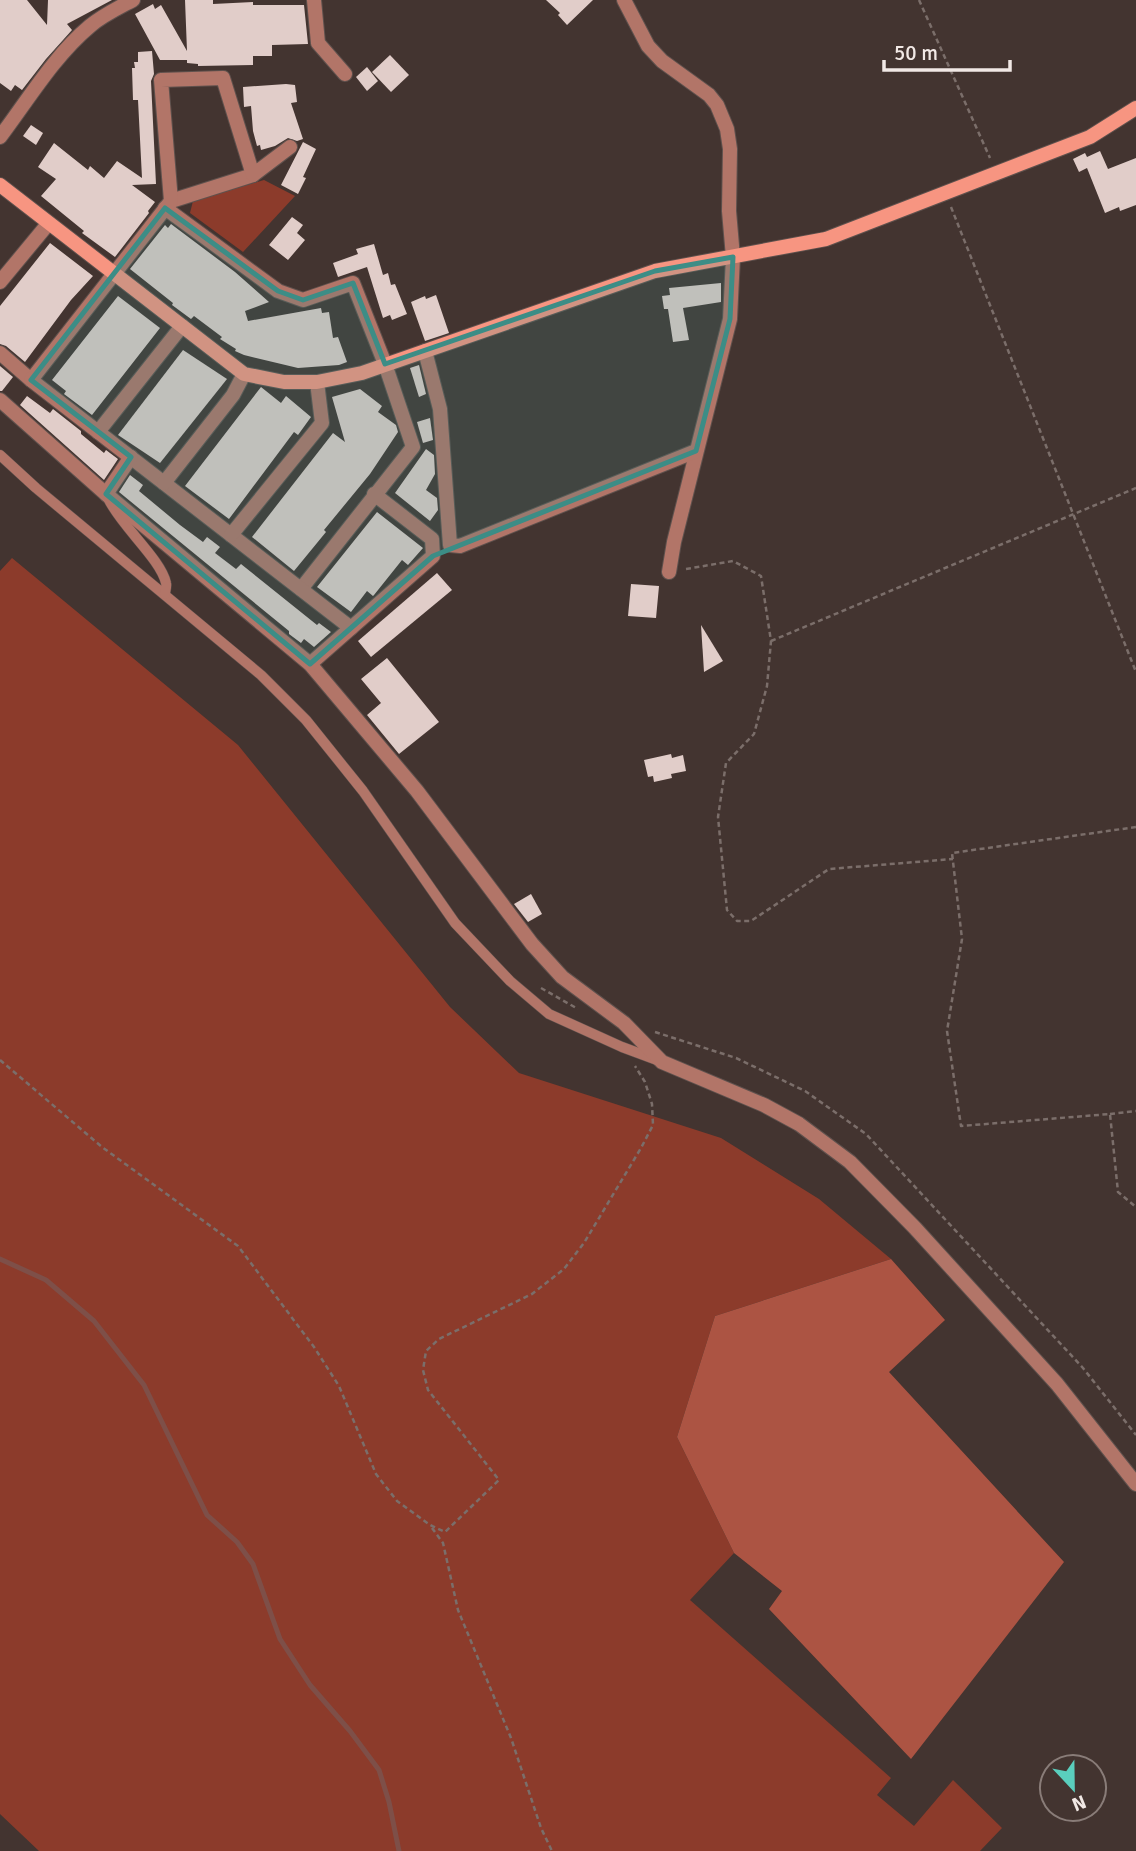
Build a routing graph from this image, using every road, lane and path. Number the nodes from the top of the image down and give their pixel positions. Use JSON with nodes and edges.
{"nodes":[{"id":1,"x":132,"y":0,"type":"edge"},
{"id":2,"x":314,"y":0,"type":"edge"},
{"id":3,"x":624,"y":0,"type":"edge"},
{"id":4,"x":919,"y":0,"type":"edge"},
{"id":5,"x":345,"y":74,"type":"dead end"},
{"id":6,"x":1136,"y":108,"type":"edge"},
{"id":7,"x":0,"y":137,"type":"edge"},
{"id":8,"x":290,"y":147,"type":"dead end"},
{"id":9,"x":997,"y":174,"type":"junction"},
{"id":10,"x":253,"y":175,"type":"junction"},
{"id":11,"x":0,"y":185,"type":"edge"},
{"id":12,"x":946,"y":194,"type":"junction"},
{"id":13,"x":168,"y":205,"type":"junction"},
{"id":14,"x":48,"y":223,"type":"junction"},
{"id":15,"x":733,"y":257,"type":"junction"},
{"id":16,"x":114,"y":274,"type":"junction"},
{"id":17,"x":0,"y":282,"type":"edge"},
{"id":18,"x":182,"y":326,"type":"junction"},
{"id":19,"x":425,"y":351,"type":"junction"},
{"id":20,"x":0,"y":353,"type":"edge"},
{"id":21,"x":385,"y":364,"type":"junction"},
{"id":22,"x":244,"y":374,"type":"junction"},
{"id":23,"x":31,"y":380,"type":"junction"},
{"id":24,"x":317,"y":382,"type":"junction"},
{"id":25,"x":0,"y":400,"type":"edge"},
{"id":26,"x":98,"y":432,"type":"junction"},
{"id":27,"x":696,"y":451,"type":"junction"},
{"id":28,"x":0,"y":455,"type":"edge"},
{"id":29,"x":131,"y":457,"type":"junction"},
{"id":30,"x":164,"y":483,"type":"junction"},
{"id":31,"x":1136,"y":488,"type":"edge"},
{"id":32,"x":106,"y":494,"type":"junction"},
{"id":33,"x":374,"y":494,"type":"junction"},
{"id":34,"x":1073,"y":514,"type":"junction"},
{"id":35,"x":231,"y":535,"type":"junction"},
{"id":36,"x":450,"y":545,"type":"junction"},
{"id":37,"x":433,"y":556,"type":"junction"},
{"id":38,"x":669,"y":572,"type":"joint"},
{"id":39,"x":301,"y":589,"type":"junction"},
{"id":40,"x":165,"y":594,"type":"junction"},
{"id":41,"x":351,"y":628,"type":"junction"},
{"id":42,"x":771,"y":641,"type":"junction"},
{"id":43,"x":310,"y":664,"type":"junction"},
{"id":44,"x":1136,"y":672,"type":"edge"},
{"id":45,"x":1136,"y":827,"type":"edge"},
{"id":46,"x":953,"y":859,"type":"junction"},
{"id":47,"x":622,"y":1047,"type":"junction"},
{"id":48,"x":0,"y":1060,"type":"edge"},
{"id":49,"x":662,"y":1062,"type":"junction"},
{"id":50,"x":1136,"y":1111,"type":"edge"},
{"id":51,"x":1110,"y":1114,"type":"junction"},
{"id":52,"x":1136,"y":1207,"type":"edge"},
{"id":53,"x":1136,"y":1483,"type":"edge"},
{"id":54,"x":430,"y":1525,"type":"junction"},
{"id":55,"x":552,"y":1851,"type":"edge"}],
"edges":[{"from":1,"to":7,"type":"street"},
{"from":2,"to":5,"type":"street"},
{"from":3,"to":15,"type":"street"},
{"from":4,"to":9,"type":"path"},
{"from":6,"to":9,"type":"street"},
{"from":8,"to":10,"type":"street"},
{"from":9,"to":12,"type":"street"},
{"from":10,"to":13,"type":"street"},
{"from":10,"to":13,"type":"street"},
{"from":11,"to":14,"type":"street"},
{"from":12,"to":15,"type":"street"},
{"from":12,"to":34,"type":"path"},
{"from":13,"to":16,"type":"street"},
{"from":13,"to":21,"type":"street"},
{"from":14,"to":16,"type":"street"},
{"from":14,"to":17,"type":"street"},
{"from":15,"to":19,"type":"street"},
{"from":15,"to":27,"type":"street"},
{"from":16,"to":18,"type":"street"},
{"from":16,"to":23,"type":"street"},
{"from":18,"to":22,"type":"street"},
{"from":18,"to":26,"type":"street"},
{"from":19,"to":21,"type":"street"},
{"from":19,"to":36,"type":"street"},
{"from":20,"to":23,"type":"street"},
{"from":21,"to":24,"type":"street"},
{"from":21,"to":33,"type":"street"},
{"from":22,"to":24,"type":"street"},
{"from":22,"to":30,"type":"street"},
{"from":23,"to":26,"type":"street"},
{"from":24,"to":35,"type":"street"},
{"from":25,"to":32,"type":"street"},
{"from":26,"to":29,"type":"street"},
{"from":27,"to":36,"type":"street"},
{"from":27,"to":38,"type":"street"},
{"from":28,"to":40,"type":"lane"},
{"from":29,"to":30,"type":"street"},
{"from":29,"to":32,"type":"street"},
{"from":30,"to":35,"type":"street"},
{"from":31,"to":34,"type":"path"},
{"from":32,"to":40,"type":"lane"},
{"from":32,"to":43,"type":"street"},
{"from":33,"to":37,"type":"street"},
{"from":33,"to":39,"type":"street"},
{"from":34,"to":42,"type":"path"},
{"from":34,"to":44,"type":"path"},
{"from":35,"to":39,"type":"street"},
{"from":36,"to":37,"type":"street"},
{"from":37,"to":41,"type":"street"},
{"from":38,"to":42,"type":"path"},
{"from":39,"to":41,"type":"street"},
{"from":40,"to":47,"type":"lane"},
{"from":41,"to":43,"type":"street"},
{"from":42,"to":46,"type":"path"},
{"from":43,"to":49,"type":"street"},
{"from":45,"to":46,"type":"path"},
{"from":46,"to":51,"type":"path"},
{"from":47,"to":49,"type":"lane"},
{"from":47,"to":54,"type":"path"},
{"from":48,"to":54,"type":"path"},
{"from":49,"to":53,"type":"street"},
{"from":50,"to":51,"type":"path"},
{"from":51,"to":52,"type":"path"},
{"from":54,"to":55,"type":"path"}]}
